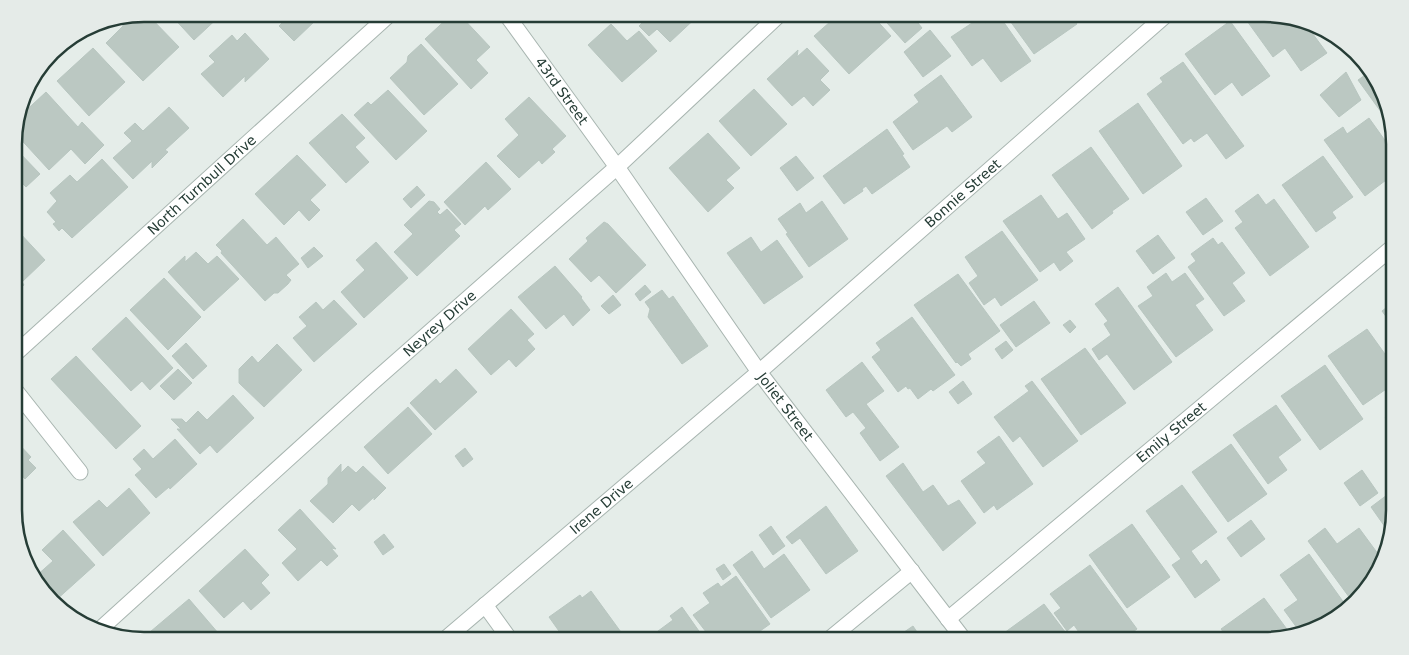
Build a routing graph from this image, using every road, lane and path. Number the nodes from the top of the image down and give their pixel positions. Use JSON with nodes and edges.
{"nodes":[{"id":1,"x":771,"y":22,"type":"edge"},
{"id":2,"x":1158,"y":22,"type":"edge"},
{"id":3,"x":380,"y":23,"type":"edge"},
{"id":4,"x":512,"y":23,"type":"edge"},
{"id":5,"x":617,"y":167,"type":"junction"},
{"id":6,"x":1386,"y":253,"type":"edge"},
{"id":7,"x":22,"y":346,"type":"edge"},
{"id":8,"x":759,"y":372,"type":"junction"},
{"id":9,"x":22,"y":399,"type":"edge"},
{"id":10,"x":80,"y":472,"type":"dead end"},
{"id":11,"x":912,"y":571,"type":"junction"},
{"id":12,"x":485,"y":605,"type":"junction"},
{"id":13,"x":948,"y":619,"type":"junction"},
{"id":14,"x":104,"y":626,"type":"edge"},
{"id":15,"x":454,"y":632,"type":"edge"},
{"id":16,"x":504,"y":632,"type":"edge"},
{"id":17,"x":838,"y":632,"type":"edge"},
{"id":18,"x":958,"y":632,"type":"edge"}],
"edges":[{"from":1,"to":5,"type":"street","name":"Neyrey Drive"},
{"from":2,"to":8,"type":"street","name":"Bonnie Street"},
{"from":3,"to":7,"type":"street","name":"North Turnbull Drive"},
{"from":4,"to":5,"type":"street","name":"43rd Street"},
{"from":5,"to":8,"type":"street","name":"Joliet Street"},
{"from":5,"to":14,"type":"street","name":"Neyrey Drive"},
{"from":6,"to":13,"type":"street","name":"Emily Street"},
{"from":8,"to":11,"type":"street","name":"Joliet Street"},
{"from":8,"to":12,"type":"street","name":"Irene Drive"},
{"from":9,"to":10,"type":"street"},
{"from":11,"to":13,"type":"street","name":"Joliet Street"},
{"from":11,"to":17,"type":"street"},
{"from":12,"to":15,"type":"street","name":"Irene Drive"},
{"from":12,"to":16,"type":"street"},
{"from":13,"to":18,"type":"street","name":"Joliet Street"}]}
